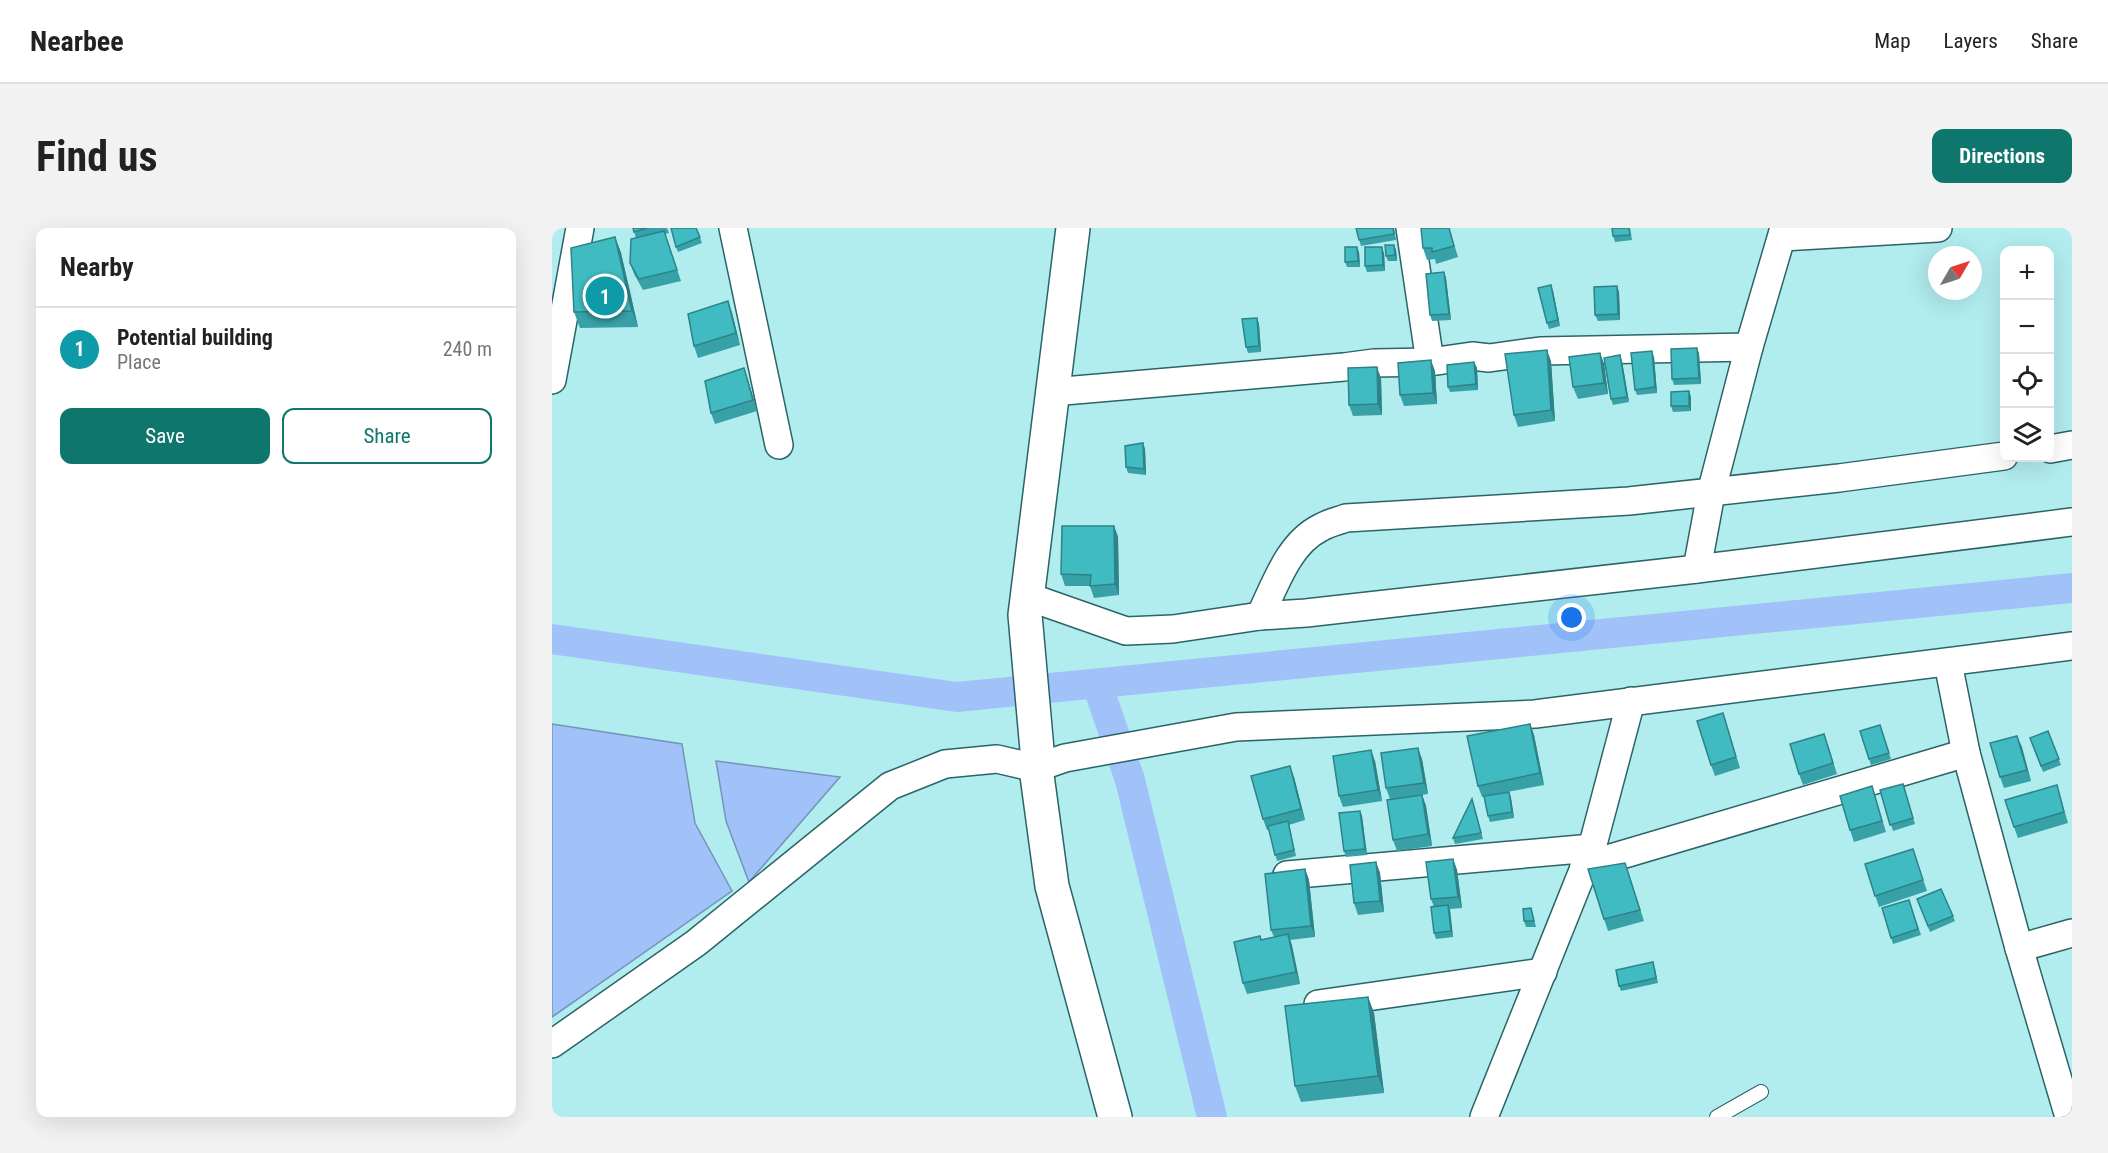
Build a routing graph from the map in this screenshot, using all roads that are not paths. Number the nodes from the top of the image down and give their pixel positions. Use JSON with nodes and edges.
{"nodes":[{"id":1,"x":580,"y":228,"type":"edge"},
{"id":2,"x":733,"y":228,"type":"edge"},
{"id":3,"x":1073,"y":228,"type":"edge"},
{"id":4,"x":1410,"y":228,"type":"edge"},
{"id":5,"x":1938,"y":228,"type":"edge"},
{"id":6,"x":1783,"y":233,"type":"edge"},
{"id":7,"x":1749,"y":347,"type":"junction"},
{"id":8,"x":1430,"y":362,"type":"junction"},
{"id":9,"x":552,"y":380,"type":"edge"},
{"id":10,"x":1052,"y":392,"type":"junction"},
{"id":11,"x":779,"y":445,"type":"dead end"},
{"id":12,"x":2072,"y":445,"type":"edge"},
{"id":13,"x":2054,"y":448,"type":"edge"},
{"id":14,"x":2000,"y":457,"type":"edge"},
{"id":15,"x":1711,"y":493,"type":"junction"},
{"id":16,"x":2072,"y":522,"type":"edge"},
{"id":17,"x":1696,"y":569,"type":"junction"},
{"id":18,"x":1027,"y":606,"type":"junction"},
{"id":19,"x":1260,"y":616,"type":"junction"},
{"id":20,"x":2072,"y":646,"type":"edge"},
{"id":21,"x":1948,"y":663,"type":"junction"},
{"id":22,"x":1631,"y":702,"type":"junction"},
{"id":23,"x":1966,"y":753,"type":"junction"},
{"id":24,"x":1046,"y":759,"type":"junction"},
{"id":25,"x":1588,"y":857,"type":"junction"},
{"id":26,"x":1287,"y":875,"type":"edge"},
{"id":27,"x":2072,"y":933,"type":"edge"},
{"id":28,"x":2019,"y":948,"type":"junction"},
{"id":29,"x":1543,"y":972,"type":"junction"},
{"id":30,"x":1308,"y":1005,"type":"edge"},
{"id":31,"x":552,"y":1044,"type":"edge"},
{"id":32,"x":1761,"y":1092,"type":"dead end"},
{"id":33,"x":2070,"y":1113,"type":"edge"},
{"id":34,"x":1114,"y":1117,"type":"edge"},
{"id":35,"x":1484,"y":1117,"type":"edge"},
{"id":36,"x":1717,"y":1117,"type":"edge"}],
"edges":[{"from":1,"to":9,"type":"street"},
{"from":2,"to":11,"type":"street"},
{"from":3,"to":10,"type":"main road"},
{"from":4,"to":8,"type":"street"},
{"from":5,"to":6,"type":"street"},
{"from":6,"to":7,"type":"street"},
{"from":7,"to":8,"type":"street"},
{"from":7,"to":15,"type":"street"},
{"from":8,"to":10,"type":"street"},
{"from":10,"to":18,"type":"main road"},
{"from":12,"to":13,"type":"street"},
{"from":14,"to":15,"type":"street"},
{"from":15,"to":17,"type":"street"},
{"from":15,"to":19,"type":"street"},
{"from":16,"to":17,"type":"street"},
{"from":17,"to":19,"type":"street"},
{"from":18,"to":19,"type":"street"},
{"from":18,"to":24,"type":"main road"},
{"from":20,"to":21,"type":"street"},
{"from":21,"to":22,"type":"street"},
{"from":21,"to":23,"type":"street"},
{"from":22,"to":24,"type":"street"},
{"from":22,"to":25,"type":"street"},
{"from":23,"to":25,"type":"street"},
{"from":23,"to":28,"type":"street"},
{"from":24,"to":31,"type":"street"},
{"from":24,"to":34,"type":"main road"},
{"from":25,"to":26,"type":"street"},
{"from":25,"to":29,"type":"street"},
{"from":27,"to":28,"type":"street"},
{"from":28,"to":33,"type":"street"},
{"from":29,"to":30,"type":"street"},
{"from":29,"to":35,"type":"street"},
{"from":32,"to":36,"type":"lane"}]}
